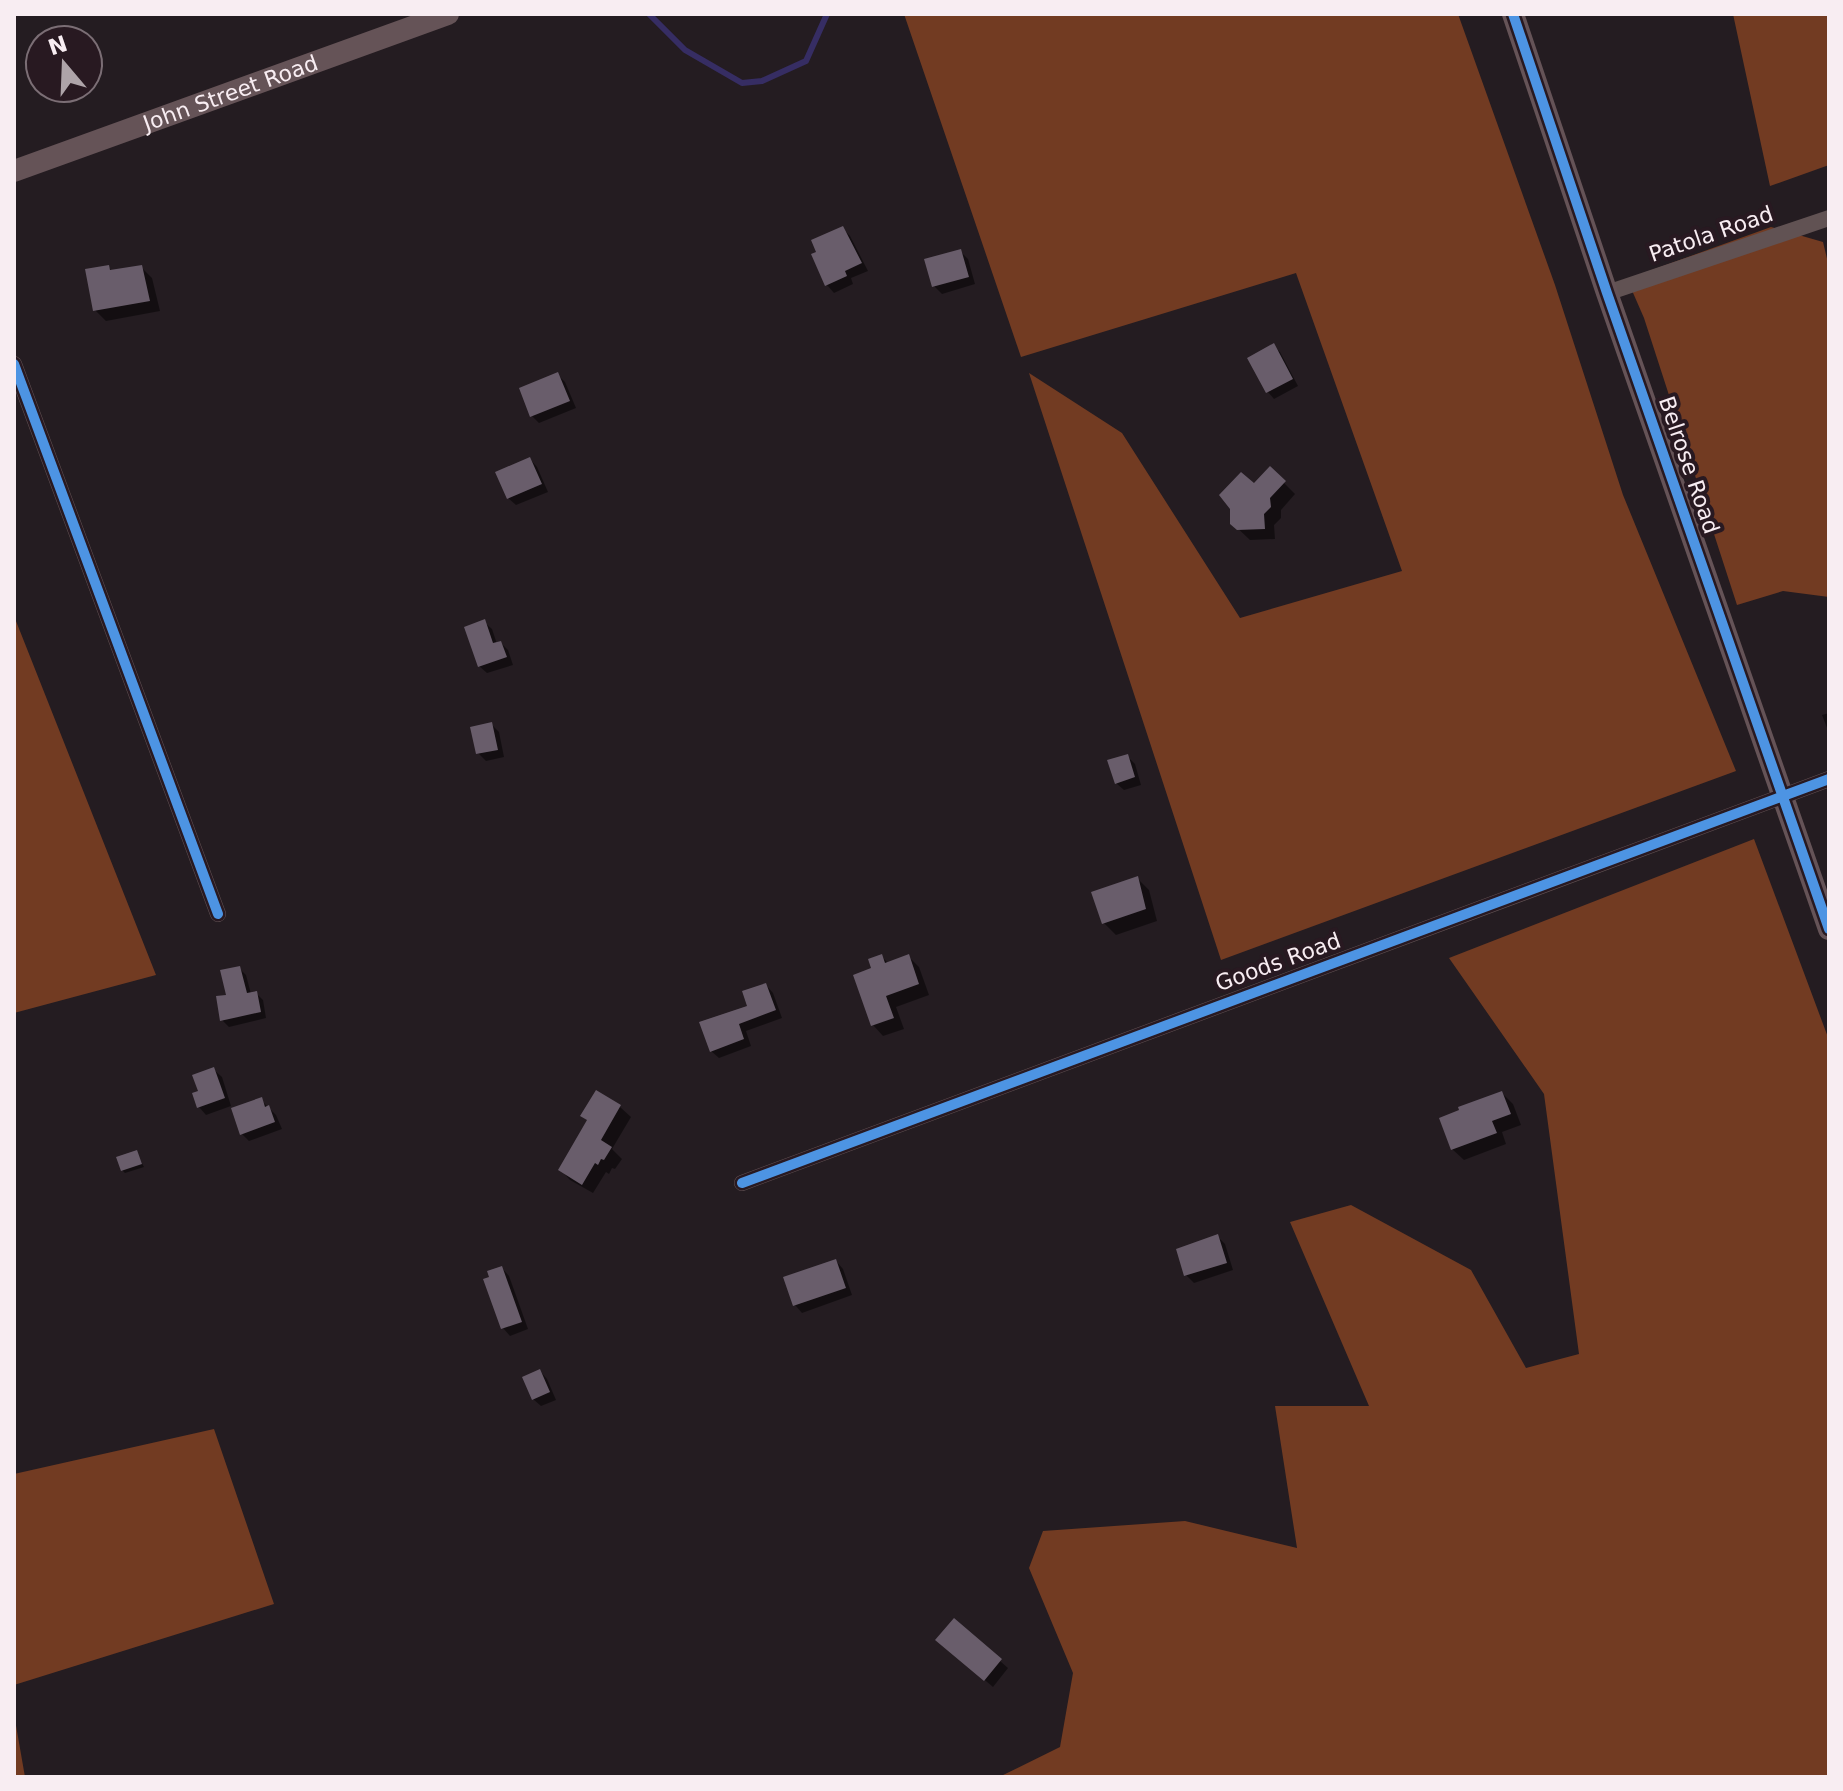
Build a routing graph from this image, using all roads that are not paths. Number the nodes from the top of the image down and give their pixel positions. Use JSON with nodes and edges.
{"nodes":[{"id":1,"x":448,"y":14,"type":"edge"},
{"id":2,"x":1513,"y":14,"type":"edge"},
{"id":3,"x":14,"y":171,"type":"edge"},
{"id":4,"x":1829,"y":218,"type":"edge"},
{"id":5,"x":1607,"y":293,"type":"junction"},
{"id":6,"x":14,"y":364,"type":"edge"},
{"id":7,"x":1829,"y":779,"type":"edge"},
{"id":8,"x":1783,"y":795,"type":"junction"},
{"id":9,"x":218,"y":914,"type":"dead end"},
{"id":10,"x":1829,"y":929,"type":"edge"},
{"id":11,"x":742,"y":1183,"type":"dead end"}],
"edges":[{"from":1,"to":3,"type":"street","name":"John Street Road"},
{"from":2,"to":5,"type":"street","name":"Belrose Road"},
{"from":4,"to":5,"type":"street","name":"Patola Road"},
{"from":5,"to":8,"type":"street","name":"Belrose Road"},
{"from":6,"to":9,"type":"street"},
{"from":7,"to":8,"type":"street","name":"Goods Road"},
{"from":8,"to":10,"type":"street","name":"Belrose Road"},
{"from":8,"to":11,"type":"street","name":"Goods Road"}]}
